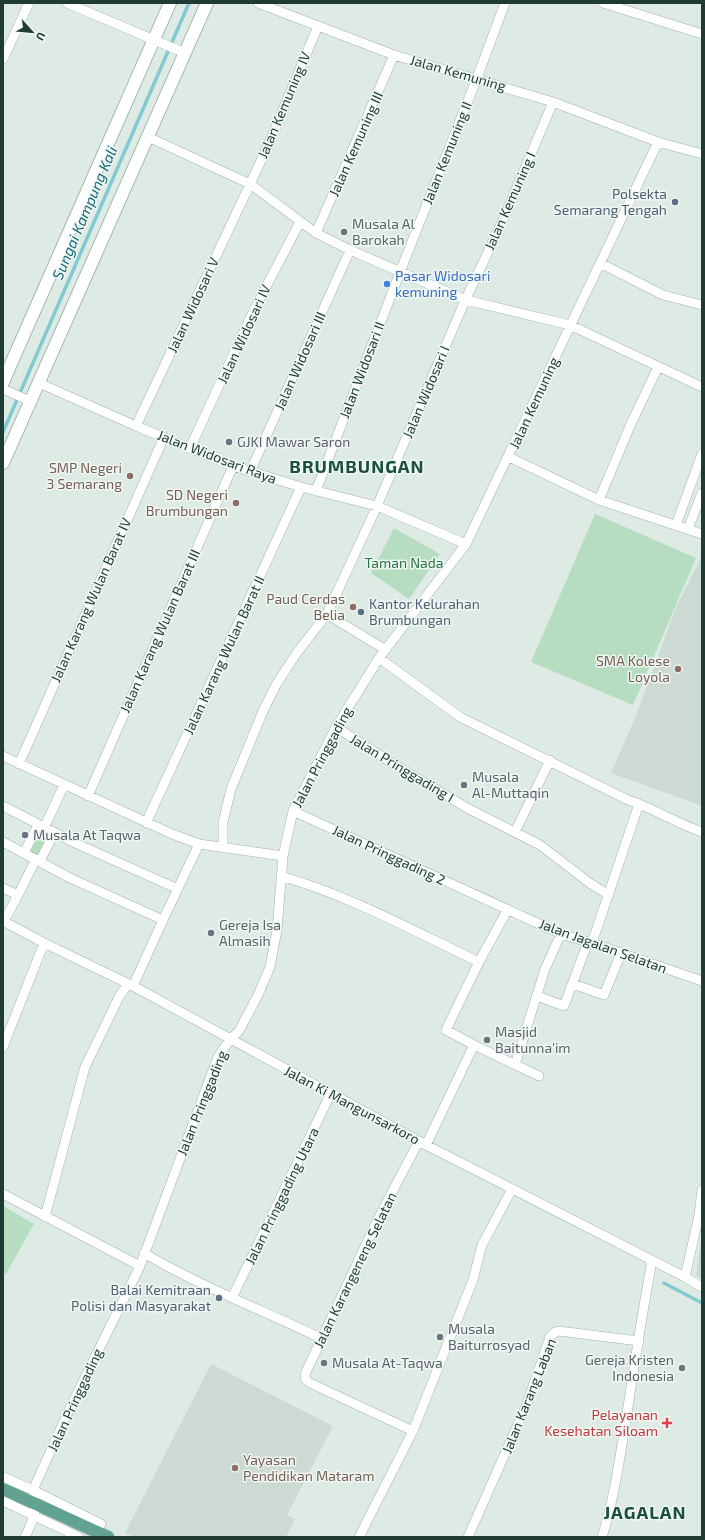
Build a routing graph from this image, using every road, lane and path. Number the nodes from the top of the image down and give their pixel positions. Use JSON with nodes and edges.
{"nodes":[{"id":1,"x":29,"y":3,"type":"edge"},
{"id":2,"x":67,"y":3,"type":"edge"},
{"id":3,"x":170,"y":3,"type":"edge"},
{"id":4,"x":207,"y":3,"type":"edge"},
{"id":5,"x":258,"y":3,"type":"edge"},
{"id":6,"x":505,"y":3,"type":"edge"},
{"id":7,"x":603,"y":3,"type":"edge"},
{"id":8,"x":318,"y":26,"type":"junction"},
{"id":9,"x":702,"y":34,"type":"edge"},
{"id":10,"x":156,"y":41,"type":"junction"},
{"id":11,"x":182,"y":52,"type":"junction"},
{"id":12,"x":394,"y":55,"type":"junction"},
{"id":13,"x":3,"y":59,"type":"edge"},
{"id":14,"x":477,"y":78,"type":"junction"},
{"id":15,"x":553,"y":102,"type":"junction"},
{"id":16,"x":148,"y":137,"type":"junction"},
{"id":17,"x":658,"y":142,"type":"junction"},
{"id":18,"x":702,"y":154,"type":"edge"},
{"id":19,"x":250,"y":184,"type":"junction"},
{"id":20,"x":300,"y":222,"type":"junction"},
{"id":21,"x":316,"y":233,"type":"junction"},
{"id":22,"x":350,"y":250,"type":"junction"},
{"id":23,"x":600,"y":263,"type":"junction"},
{"id":24,"x":400,"y":272,"type":"junction"},
{"id":25,"x":466,"y":300,"type":"junction"},
{"id":26,"x":702,"y":305,"type":"edge"},
{"id":27,"x":570,"y":325,"type":"junction"},
{"id":28,"x":658,"y":367,"type":"junction"},
{"id":29,"x":39,"y":383,"type":"junction"},
{"id":30,"x":3,"y":387,"type":"edge"},
{"id":31,"x":702,"y":387,"type":"edge"},
{"id":32,"x":28,"y":400,"type":"junction"},
{"id":33,"x":136,"y":426,"type":"junction"},
{"id":34,"x":164,"y":437,"type":"junction"},
{"id":35,"x":190,"y":448,"type":"junction"},
{"id":36,"x":702,"y":454,"type":"edge"},
{"id":37,"x":509,"y":457,"type":"junction"},
{"id":38,"x":3,"y":463,"type":"edge"},
{"id":39,"x":232,"y":466,"type":"junction"},
{"id":40,"x":250,"y":472,"type":"junction"},
{"id":41,"x":301,"y":487,"type":"junction"},
{"id":42,"x":316,"y":491,"type":"junction"},
{"id":43,"x":702,"y":493,"type":"edge"},
{"id":44,"x":599,"y":500,"type":"junction"},
{"id":45,"x":377,"y":506,"type":"junction"},
{"id":46,"x":676,"y":525,"type":"junction"},
{"id":47,"x":688,"y":529,"type":"junction"},
{"id":48,"x":702,"y":534,"type":"edge"},
{"id":49,"x":466,"y":544,"type":"junction"},
{"id":50,"x":327,"y":614,"type":"junction"},
{"id":51,"x":384,"y":649,"type":"junction"},
{"id":52,"x":379,"y":658,"type":"junction"},
{"id":53,"x":336,"y":727,"type":"junction"},
{"id":54,"x":3,"y":756,"type":"edge"},
{"id":55,"x":550,"y":760,"type":"junction"},
{"id":56,"x":19,"y":764,"type":"junction"},
{"id":57,"x":64,"y":785,"type":"junction"},
{"id":58,"x":88,"y":796,"type":"junction"},
{"id":59,"x":640,"y":804,"type":"junction"},
{"id":60,"x":3,"y":806,"type":"edge"},
{"id":61,"x":293,"y":811,"type":"junction"},
{"id":62,"x":146,"y":823,"type":"junction"},
{"id":63,"x":41,"y":826,"type":"junction"},
{"id":64,"x":54,"y":832,"type":"junction"},
{"id":65,"x":515,"y":832,"type":"junction"},
{"id":66,"x":702,"y":832,"type":"edge"},
{"id":67,"x":3,"y":842,"type":"edge"},
{"id":68,"x":199,"y":844,"type":"junction"},
{"id":69,"x":223,"y":848,"type":"junction"},
{"id":70,"x":24,"y":853,"type":"junction"},
{"id":71,"x":283,"y":856,"type":"junction"},
{"id":72,"x":38,"y":860,"type":"junction"},
{"id":73,"x":281,"y":876,"type":"junction"},
{"id":74,"x":3,"y":888,"type":"edge"},
{"id":75,"x":178,"y":889,"type":"junction"},
{"id":76,"x":609,"y":895,"type":"junction"},
{"id":77,"x":18,"y":896,"type":"junction"},
{"id":78,"x":484,"y":899,"type":"joint"},
{"id":79,"x":508,"y":909,"type":"junction"},
{"id":80,"x":163,"y":920,"type":"junction"},
{"id":81,"x":4,"y":921,"type":"edge"},
{"id":82,"x":562,"y":934,"type":"junction"},
{"id":83,"x":590,"y":942,"type":"junction"},
{"id":84,"x":44,"y":943,"type":"junction"},
{"id":85,"x":621,"y":953,"type":"junction"},
{"id":86,"x":479,"y":962,"type":"junction"},
{"id":87,"x":702,"y":981,"type":"edge"},
{"id":88,"x":573,"y":984,"type":"junction"},
{"id":89,"x":131,"y":985,"type":"junction"},
{"id":90,"x":537,"y":996,"type":"junction"},
{"id":91,"x":230,"y":1039,"type":"junction"},
{"id":92,"x":474,"y":1046,"type":"junction"},
{"id":93,"x":3,"y":1047,"type":"edge"},
{"id":94,"x":515,"y":1065,"type":"junction"},
{"id":95,"x":539,"y":1076,"type":"dead end"},
{"id":96,"x":331,"y":1093,"type":"junction"},
{"id":97,"x":423,"y":1143,"type":"junction"},
{"id":98,"x":512,"y":1189,"type":"junction"},
{"id":99,"x":702,"y":1190,"type":"edge"},
{"id":100,"x":3,"y":1194,"type":"edge"},
{"id":101,"x":45,"y":1217,"type":"junction"},
{"id":102,"x":144,"y":1253,"type":"junction"},
{"id":103,"x":652,"y":1261,"type":"junction"},
{"id":104,"x":140,"y":1266,"type":"junction"},
{"id":105,"x":685,"y":1277,"type":"junction"},
{"id":106,"x":702,"y":1287,"type":"edge"},
{"id":107,"x":232,"y":1298,"type":"junction"},
{"id":108,"x":322,"y":1339,"type":"junction"},
{"id":109,"x":639,"y":1341,"type":"junction"},
{"id":110,"x":413,"y":1431,"type":"junction"},
{"id":111,"x":3,"y":1480,"type":"edge"},
{"id":112,"x":33,"y":1490,"type":"junction"},
{"id":113,"x":3,"y":1501,"type":"edge"},
{"id":114,"x":35,"y":1504,"type":"junction"},
{"id":115,"x":35,"y":1516,"type":"junction"},
{"id":116,"x":102,"y":1531,"type":"edge"},
{"id":117,"x":80,"y":1533,"type":"edge"},
{"id":118,"x":25,"y":1537,"type":"edge"},
{"id":119,"x":359,"y":1537,"type":"edge"},
{"id":120,"x":468,"y":1537,"type":"edge"},
{"id":121,"x":602,"y":1537,"type":"edge"}],
"edges":[{"from":1,"to":13,"type":"street"},
{"from":2,"to":10,"type":"street"},
{"from":3,"to":10,"type":"main road"},
{"from":4,"to":11,"type":"main road"},
{"from":5,"to":8,"type":"street","name":"Jalan Kemuning"},
{"from":6,"to":14,"type":"street","name":"Jalan Kemuning II"},
{"from":7,"to":9,"type":"street"},
{"from":8,"to":12,"type":"street","name":"Jalan Kemuning"},
{"from":8,"to":19,"type":"street","name":"Jalan Kemuning IV"},
{"from":10,"to":11,"type":"street"},
{"from":10,"to":30,"type":"main road"},
{"from":11,"to":16,"type":"main road"},
{"from":12,"to":14,"type":"street","name":"Jalan Kemuning"},
{"from":12,"to":21,"type":"street","name":"Jalan Kemuning III"},
{"from":14,"to":15,"type":"street","name":"Jalan Kemuning"},
{"from":14,"to":24,"type":"street","name":"Jalan Kemuning II"},
{"from":15,"to":17,"type":"street","name":"Jalan Kemuning"},
{"from":15,"to":25,"type":"street","name":"Jalan Kemuning I"},
{"from":16,"to":19,"type":"street"},
{"from":16,"to":29,"type":"main road"},
{"from":17,"to":18,"type":"street","name":"Jalan Kemuning"},
{"from":17,"to":23,"type":"street","name":"Jalan Kemuning"},
{"from":19,"to":20,"type":"street"},
{"from":19,"to":33,"type":"street","name":"Jalan Widosari V"},
{"from":20,"to":21,"type":"street"},
{"from":20,"to":35,"type":"street","name":"Jalan Widosari IV"},
{"from":21,"to":22,"type":"street"},
{"from":22,"to":24,"type":"street"},
{"from":22,"to":40,"type":"street","name":"Jalan Widosari III"},
{"from":23,"to":26,"type":"street"},
{"from":23,"to":27,"type":"street","name":"Jalan Kemuning"},
{"from":24,"to":25,"type":"street"},
{"from":24,"to":42,"type":"street","name":"Jalan Widosari II"},
{"from":25,"to":27,"type":"street"},
{"from":25,"to":45,"type":"street","name":"Jalan Widosari I"},
{"from":27,"to":28,"type":"street"},
{"from":27,"to":37,"type":"street","name":"Jalan Kemuning"},
{"from":28,"to":31,"type":"street"},
{"from":28,"to":44,"type":"street"},
{"from":29,"to":32,"type":"main road"},
{"from":29,"to":33,"type":"street","name":"Jalan Widosari Raya"},
{"from":30,"to":32,"type":"street"},
{"from":32,"to":38,"type":"main road"},
{"from":33,"to":34,"type":"street","name":"Jalan Widosari Raya"},
{"from":34,"to":35,"type":"street","name":"Jalan Widosari Raya"},
{"from":34,"to":56,"type":"street","name":"Jalan Karang Wulan Barat IV"},
{"from":35,"to":39,"type":"street","name":"Jalan Widosari Raya"},
{"from":36,"to":46,"type":"street"},
{"from":37,"to":44,"type":"street"},
{"from":37,"to":49,"type":"street","name":"Jalan Kemuning"},
{"from":39,"to":40,"type":"street","name":"Jalan Widosari Raya"},
{"from":39,"to":58,"type":"street","name":"Jalan Karang Wulan Barat III"},
{"from":40,"to":41,"type":"street","name":"Jalan Widosari Raya"},
{"from":41,"to":42,"type":"street","name":"Jalan Widosari Raya"},
{"from":41,"to":62,"type":"street","name":"Jalan Karang Wulan Barat II"},
{"from":42,"to":45,"type":"street","name":"Jalan Widosari Raya"},
{"from":43,"to":47,"type":"street"},
{"from":44,"to":46,"type":"street"},
{"from":45,"to":49,"type":"street","name":"Jalan Widosari Raya"},
{"from":45,"to":50,"type":"street","name":"Jalan Widosari I"},
{"from":46,"to":47,"type":"street"},
{"from":47,"to":48,"type":"street"},
{"from":49,"to":51,"type":"street","name":"Jalan Kemuning"},
{"from":50,"to":51,"type":"street"},
{"from":50,"to":69,"type":"street","name":"Jalan Widosari I"},
{"from":51,"to":52,"type":"street","name":"Jalan Pringgading"},
{"from":52,"to":53,"type":"street","name":"Jalan Pringgading"},
{"from":52,"to":55,"type":"street"},
{"from":53,"to":61,"type":"street","name":"Jalan Pringgading"},
{"from":53,"to":65,"type":"street","name":"Jalan Pringgading I"},
{"from":54,"to":56,"type":"street"},
{"from":55,"to":59,"type":"street"},
{"from":55,"to":65,"type":"street"},
{"from":56,"to":57,"type":"street"},
{"from":57,"to":58,"type":"street"},
{"from":57,"to":63,"type":"street"},
{"from":58,"to":62,"type":"street"},
{"from":59,"to":66,"type":"street"},
{"from":59,"to":76,"type":"street"},
{"from":60,"to":63,"type":"street"},
{"from":61,"to":71,"type":"street","name":"Jalan Pringgading"},
{"from":61,"to":78,"type":"street","name":"Jalan Pringgading 2"},
{"from":62,"to":68,"type":"street"},
{"from":63,"to":64,"type":"street"},
{"from":63,"to":70,"type":"street"},
{"from":64,"to":72,"type":"street"},
{"from":64,"to":75,"type":"street"},
{"from":65,"to":76,"type":"street","name":"Jalan Pringgading I"},
{"from":67,"to":70,"type":"street"},
{"from":68,"to":69,"type":"street"},
{"from":68,"to":75,"type":"street"},
{"from":69,"to":71,"type":"street"},
{"from":70,"to":72,"type":"street"},
{"from":71,"to":73,"type":"street","name":"Jalan Pringgading"},
{"from":72,"to":77,"type":"street"},
{"from":72,"to":80,"type":"street"},
{"from":73,"to":86,"type":"street"},
{"from":73,"to":91,"type":"street","name":"Jalan Pringgading"},
{"from":74,"to":77,"type":"street"},
{"from":75,"to":80,"type":"street"},
{"from":76,"to":83,"type":"street"},
{"from":77,"to":81,"type":"street"},
{"from":78,"to":79,"type":"street","name":"Jalan Jagalan Selatan"},
{"from":79,"to":82,"type":"street","name":"Jalan Jagalan Selatan"},
{"from":79,"to":86,"type":"street"},
{"from":80,"to":89,"type":"street"},
{"from":81,"to":84,"type":"street","name":"Jalan Ki Mangunsarkoro"},
{"from":82,"to":83,"type":"street","name":"Jalan Jagalan Selatan"},
{"from":82,"to":90,"type":"street"},
{"from":83,"to":85,"type":"street","name":"Jalan Jagalan Selatan"},
{"from":83,"to":88,"type":"street"},
{"from":84,"to":89,"type":"street","name":"Jalan Ki Mangunsarkoro"},
{"from":84,"to":93,"type":"street"},
{"from":85,"to":87,"type":"street","name":"Jalan Jagalan Selatan"},
{"from":85,"to":88,"type":"street"},
{"from":86,"to":92,"type":"street"},
{"from":88,"to":90,"type":"street"},
{"from":89,"to":91,"type":"street","name":"Jalan Ki Mangunsarkoro"},
{"from":89,"to":101,"type":"street"},
{"from":90,"to":94,"type":"street"},
{"from":91,"to":96,"type":"street","name":"Jalan Ki Mangunsarkoro"},
{"from":91,"to":102,"type":"street","name":"Jalan Pringgading"},
{"from":92,"to":94,"type":"street"},
{"from":92,"to":97,"type":"street","name":"Jalan Karangeneng Selatan"},
{"from":94,"to":95,"type":"street"},
{"from":96,"to":97,"type":"street","name":"Jalan Ki Mangunsarkoro"},
{"from":96,"to":107,"type":"street","name":"Jalan Pringgading Utara"},
{"from":97,"to":98,"type":"street","name":"Jalan Ki Mangunsarkoro"},
{"from":97,"to":108,"type":"street","name":"Jalan Karangeneng Selatan"},
{"from":98,"to":103,"type":"street","name":"Jalan Ki Mangunsarkoro"},
{"from":98,"to":110,"type":"street"},
{"from":99,"to":105,"type":"street"},
{"from":100,"to":101,"type":"street"},
{"from":101,"to":104,"type":"street"},
{"from":102,"to":104,"type":"street","name":"Jalan Pringgading"},
{"from":102,"to":107,"type":"street"},
{"from":103,"to":105,"type":"street","name":"Jalan Ki Mangunsarkoro"},
{"from":103,"to":109,"type":"street"},
{"from":104,"to":112,"type":"street","name":"Jalan Pringgading"},
{"from":105,"to":106,"type":"street","name":"Jalan Ki Mangunsarkoro"},
{"from":107,"to":108,"type":"street"},
{"from":108,"to":110,"type":"street","name":"Jalan Karangeneng Selatan"},
{"from":109,"to":120,"type":"street","name":"Jalan Karang Laban"},
{"from":109,"to":121,"type":"street"},
{"from":110,"to":119,"type":"street"},
{"from":111,"to":112,"type":"street"},
{"from":111,"to":114,"type":"main road"},
{"from":112,"to":114,"type":"street"},
{"from":112,"to":116,"type":"street"},
{"from":113,"to":115,"type":"street"},
{"from":114,"to":115,"type":"street"},
{"from":114,"to":117,"type":"main road"},
{"from":115,"to":117,"type":"street"},
{"from":115,"to":118,"type":"street"},
{"from":116,"to":117,"type":"main road"}]}
